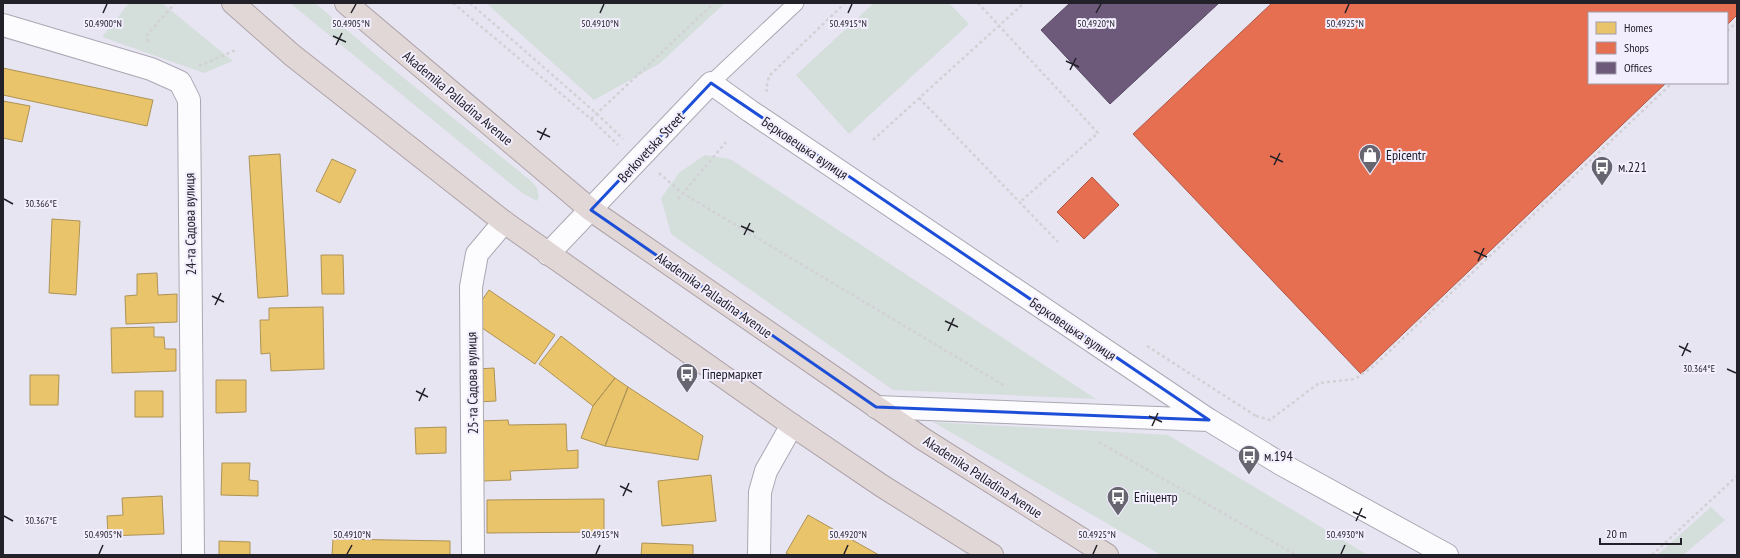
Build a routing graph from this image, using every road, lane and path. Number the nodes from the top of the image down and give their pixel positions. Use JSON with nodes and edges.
{"nodes":[{"id":1,"x":175,"y":3,"type":"edge"},
{"id":2,"x":232,"y":3,"type":"edge"},
{"id":3,"x":346,"y":3,"type":"edge"},
{"id":4,"x":453,"y":3,"type":"edge"},
{"id":5,"x":470,"y":3,"type":"edge"},
{"id":6,"x":714,"y":3,"type":"edge"},
{"id":7,"x":796,"y":3,"type":"edge"},
{"id":8,"x":845,"y":3,"type":"edge"},
{"id":9,"x":978,"y":3,"type":"edge"},
{"id":10,"x":1024,"y":3,"type":"edge"},
{"id":11,"x":1737,"y":22,"type":"edge"},
{"id":12,"x":3,"y":25,"type":"edge"},
{"id":13,"x":999,"y":26,"type":"junction"},
{"id":14,"x":1728,"y":30,"type":"edge"},
{"id":15,"x":236,"y":50,"type":"dead end"},
{"id":16,"x":151,"y":69,"type":"junction"},
{"id":17,"x":180,"y":82,"type":"junction"},
{"id":18,"x":712,"y":83,"type":"junction"},
{"id":19,"x":1671,"y":84,"type":"edge"},
{"id":20,"x":766,"y":90,"type":"dead end"},
{"id":21,"x":919,"y":98,"type":"junction"},
{"id":22,"x":596,"y":113,"type":"junction"},
{"id":23,"x":591,"y":119,"type":"junction"},
{"id":24,"x":611,"y":128,"type":"dead end"},
{"id":25,"x":873,"y":140,"type":"dead end"},
{"id":26,"x":726,"y":142,"type":"dead end"},
{"id":27,"x":636,"y":163,"type":"junction"},
{"id":28,"x":658,"y":171,"type":"dead end"},
{"id":29,"x":682,"y":193,"type":"junction"},
{"id":30,"x":678,"y":199,"type":"dead end"},
{"id":31,"x":1020,"y":202,"type":"junction"},
{"id":32,"x":591,"y":210,"type":"junction"},
{"id":33,"x":504,"y":222,"type":"junction"},
{"id":34,"x":1058,"y":242,"type":"dead end"},
{"id":35,"x":548,"y":254,"type":"junction"},
{"id":36,"x":1010,"y":389,"type":"dead end"},
{"id":37,"x":876,"y":407,"type":"junction"},
{"id":38,"x":1256,"y":416,"type":"dead end"},
{"id":39,"x":1209,"y":420,"type":"junction"},
{"id":40,"x":792,"y":425,"type":"junction"},
{"id":41,"x":1096,"y":440,"type":"dead end"},
{"id":42,"x":1737,"y":476,"type":"edge"},
{"id":43,"x":193,"y":555,"type":"edge"},
{"id":44,"x":474,"y":555,"type":"edge"},
{"id":45,"x":759,"y":555,"type":"edge"},
{"id":46,"x":992,"y":555,"type":"edge"},
{"id":47,"x":1107,"y":555,"type":"edge"},
{"id":48,"x":1296,"y":555,"type":"edge"},
{"id":49,"x":1447,"y":555,"type":"edge"},
{"id":50,"x":1652,"y":555,"type":"edge"}],
"edges":[{"from":1,"to":16,"type":"path"},
{"from":2,"to":33,"type":"highway"},
{"from":3,"to":32,"type":"highway","name":"Akademika Palladina Avenue"},
{"from":4,"to":23,"type":"path"},
{"from":5,"to":22,"type":"path"},
{"from":6,"to":22,"type":"path"},
{"from":7,"to":18,"type":"lane"},
{"from":8,"to":20,"type":"path"},
{"from":9,"to":13,"type":"path"},
{"from":10,"to":13,"type":"path"},
{"from":11,"to":14,"type":"path"},
{"from":12,"to":16,"type":"street"},
{"from":13,"to":21,"type":"path"},
{"from":13,"to":31,"type":"path"},
{"from":15,"to":17,"type":"path"},
{"from":16,"to":17,"type":"street"},
{"from":17,"to":43,"type":"street","name":"24-та Садова вулиця"},
{"from":18,"to":27,"type":"street","name":"Berkovetska Street"},
{"from":18,"to":39,"type":"street","name":"Берковецька вулиця"},
{"from":19,"to":38,"type":"path"},
{"from":21,"to":25,"type":"path"},
{"from":21,"to":31,"type":"path"},
{"from":22,"to":23,"type":"path"},
{"from":22,"to":24,"type":"path"},
{"from":23,"to":27,"type":"path"},
{"from":26,"to":29,"type":"path"},
{"from":27,"to":32,"type":"street","name":"Berkovetska Street"},
{"from":28,"to":29,"type":"path"},
{"from":29,"to":30,"type":"path"},
{"from":29,"to":36,"type":"path"},
{"from":31,"to":34,"type":"path"},
{"from":32,"to":35,"type":"street","name":"Berkovetska Street"},
{"from":32,"to":37,"type":"highway","name":"Akademika Palladina Avenue"},
{"from":33,"to":35,"type":"highway"},
{"from":33,"to":44,"type":"street","name":"25-та Садова вулиця"},
{"from":35,"to":40,"type":"highway"},
{"from":37,"to":39,"type":"street"},
{"from":37,"to":47,"type":"highway","name":"Akademika Palladina Avenue"},
{"from":39,"to":49,"type":"street","name":"Берковецька вулиця"},
{"from":40,"to":45,"type":"street"},
{"from":40,"to":46,"type":"highway"},
{"from":41,"to":48,"type":"path"},
{"from":42,"to":50,"type":"path"}]}
